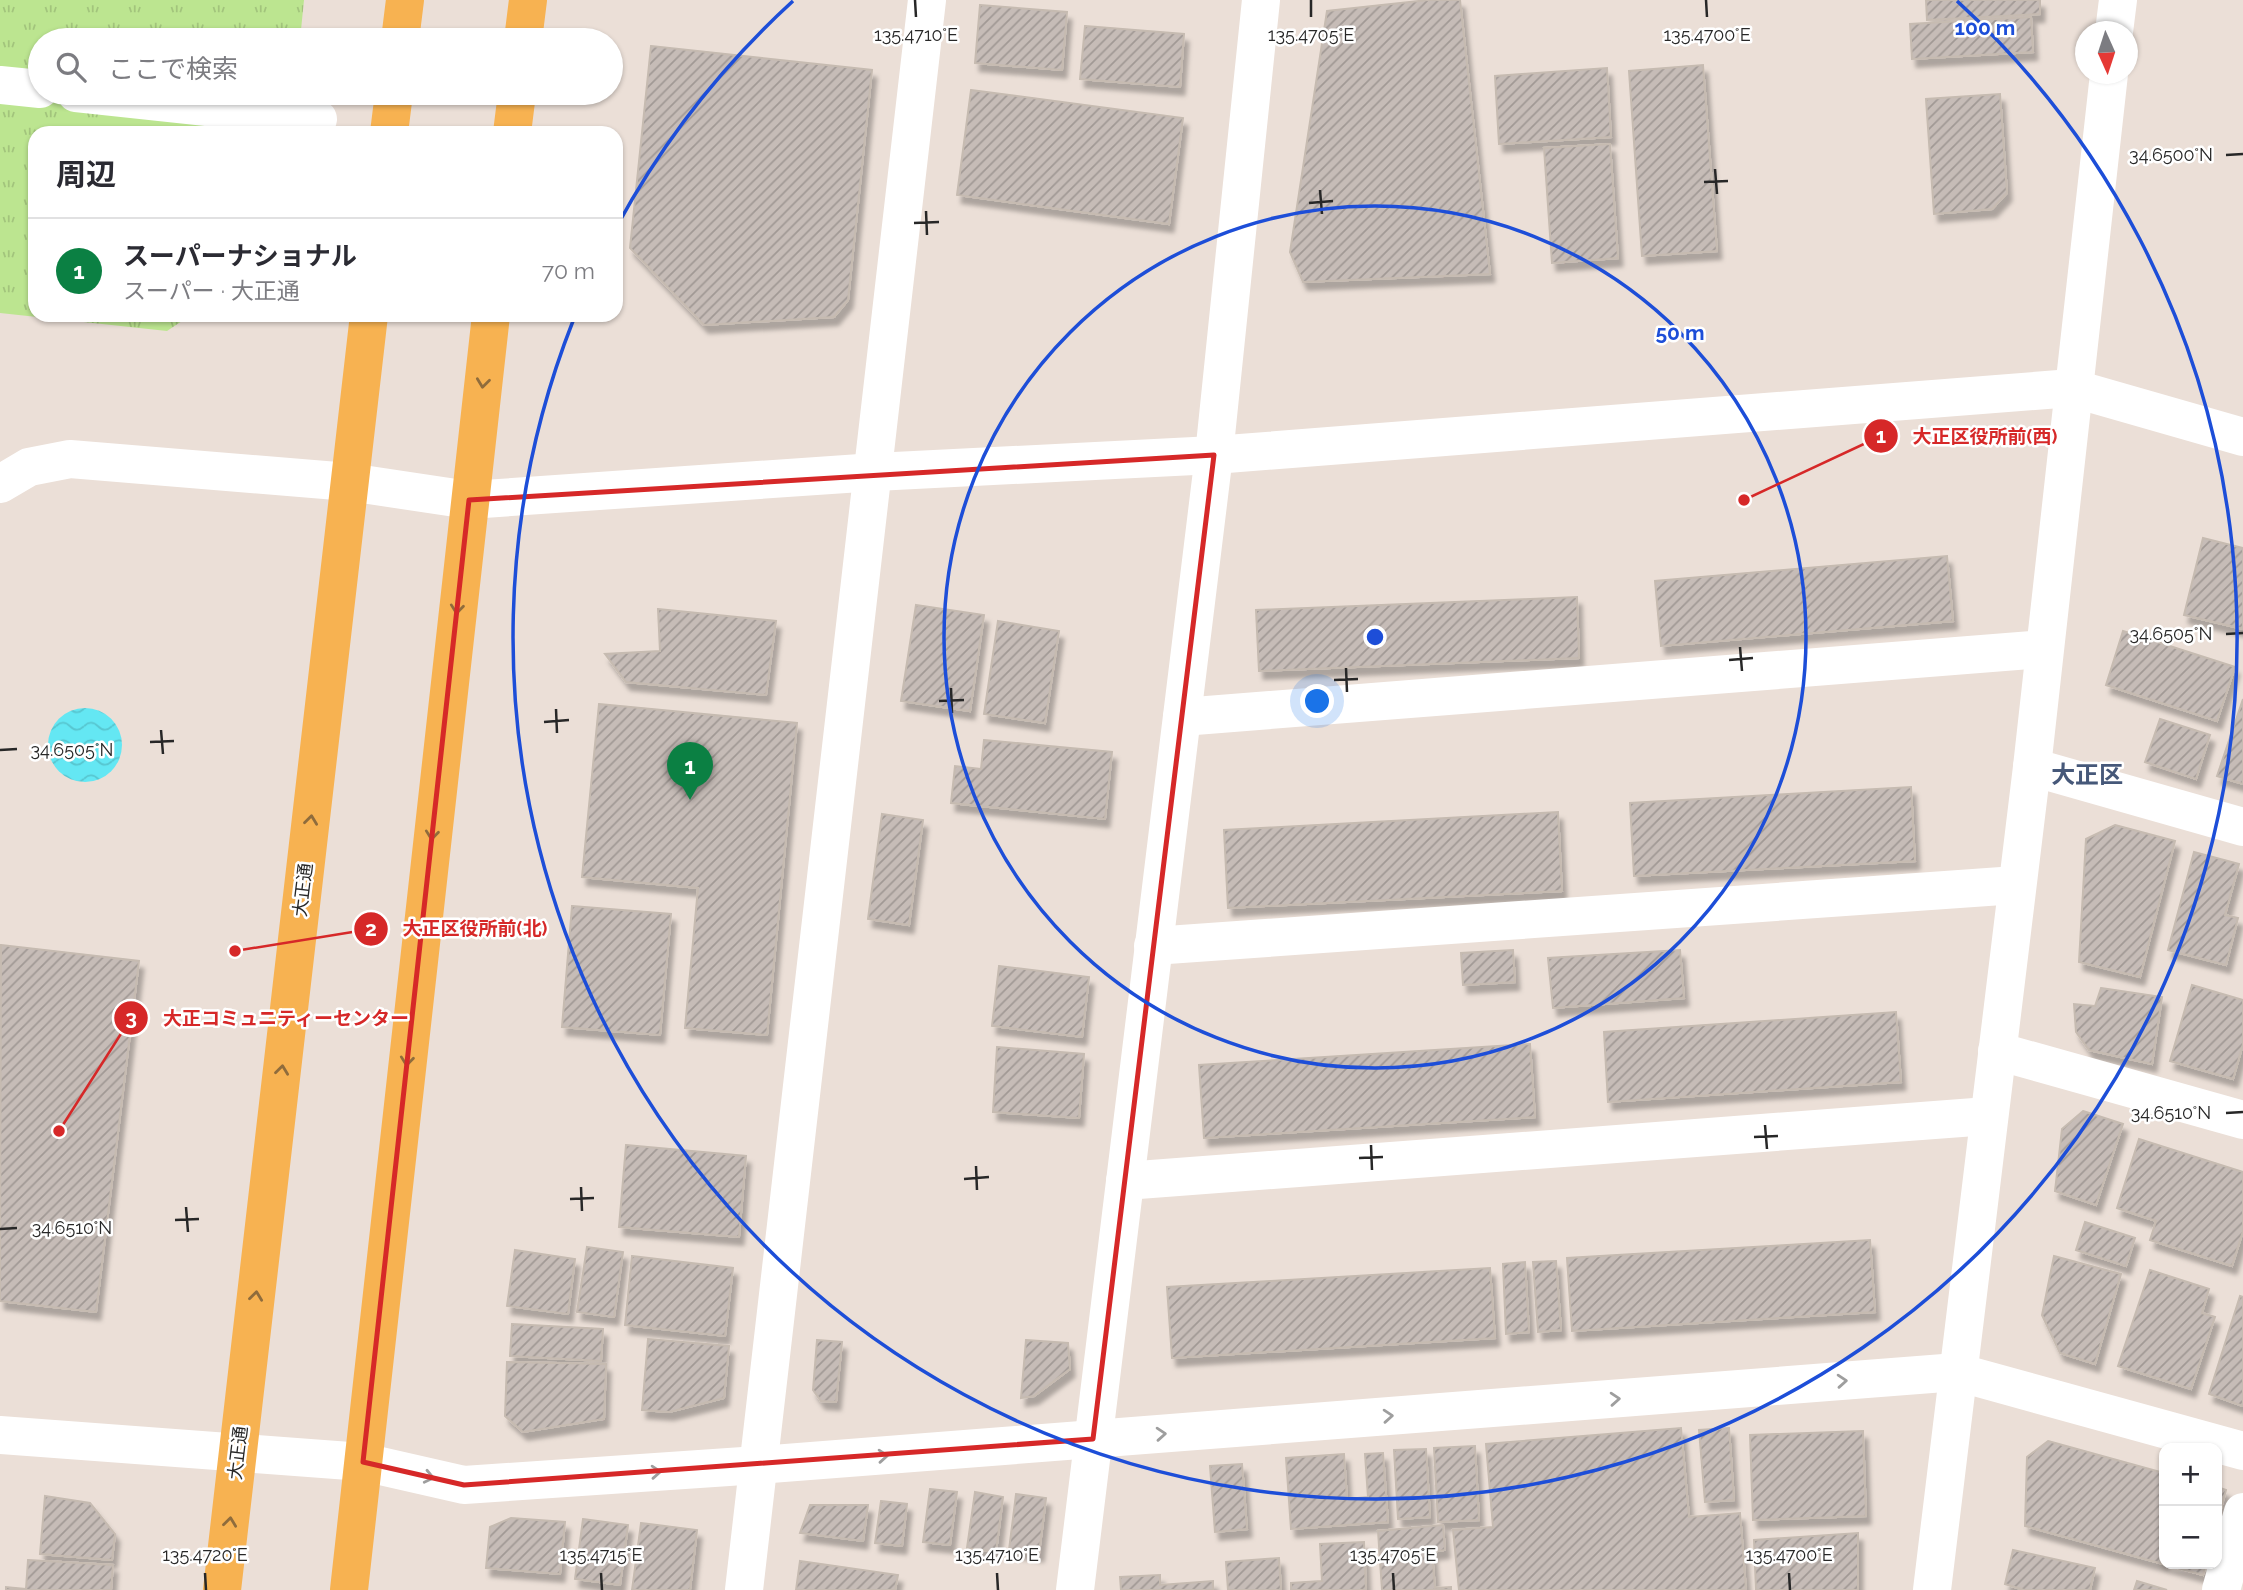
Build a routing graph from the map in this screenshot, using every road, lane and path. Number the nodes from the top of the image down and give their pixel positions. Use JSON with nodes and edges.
{"nodes":[{"id":1,"x":405,"y":0,"type":"edge"},
{"id":2,"x":528,"y":0,"type":"edge"},
{"id":3,"x":927,"y":0,"type":"edge"},
{"id":4,"x":1261,"y":0,"type":"edge"},
{"id":5,"x":2118,"y":0,"type":"edge"},
{"id":6,"x":2115,"y":21,"type":"edge"},
{"id":7,"x":402,"y":28,"type":"edge"},
{"id":8,"x":524,"y":28,"type":"edge"},
{"id":9,"x":2108,"y":84,"type":"edge"},
{"id":10,"x":0,"y":85,"type":"edge"},
{"id":11,"x":28,"y":88,"type":"edge"},
{"id":12,"x":188,"y":105,"type":"edge"},
{"id":13,"x":392,"y":105,"type":"edge"},
{"id":14,"x":516,"y":105,"type":"edge"},
{"id":15,"x":318,"y":119,"type":"dead end"},
{"id":16,"x":390,"y":126,"type":"edge"},
{"id":17,"x":513,"y":126,"type":"edge"},
{"id":18,"x":368,"y":322,"type":"edge"},
{"id":19,"x":490,"y":322,"type":"edge"},
{"id":20,"x":2072,"y":388,"type":"junction"},
{"id":21,"x":2243,"y":437,"type":"edge"},
{"id":22,"x":1214,"y":455,"type":"junction"},
{"id":23,"x":10,"y":471,"type":"edge"},
{"id":24,"x":874,"y":472,"type":"junction"},
{"id":25,"x":349,"y":482,"type":"junction"},
{"id":26,"x":469,"y":500,"type":"junction"},
{"id":27,"x":2044,"y":649,"type":"junction"},
{"id":28,"x":1182,"y":717,"type":"junction"},
{"id":29,"x":2032,"y":767,"type":"junction"},
{"id":30,"x":2243,"y":827,"type":"edge"},
{"id":31,"x":2016,"y":885,"type":"junction"},
{"id":32,"x":1153,"y":946,"type":"junction"},
{"id":33,"x":1997,"y":1051,"type":"junction"},
{"id":34,"x":1988,"y":1116,"type":"junction"},
{"id":35,"x":2243,"y":1120,"type":"edge"},
{"id":36,"x":1125,"y":1181,"type":"junction"},
{"id":37,"x":1957,"y":1372,"type":"junction"},
{"id":38,"x":0,"y":1434,"type":"edge"},
{"id":39,"x":1093,"y":1439,"type":"junction"},
{"id":40,"x":2243,"y":1451,"type":"edge"},
{"id":41,"x":238,"y":1453,"type":"junction"},
{"id":42,"x":363,"y":1462,"type":"junction"},
{"id":43,"x":758,"y":1465,"type":"junction"},
{"id":44,"x":2243,"y":1512,"type":"edge"},
{"id":45,"x":222,"y":1590,"type":"edge"},
{"id":46,"x":349,"y":1590,"type":"edge"},
{"id":47,"x":744,"y":1590,"type":"edge"},
{"id":48,"x":1075,"y":1590,"type":"edge"},
{"id":49,"x":1932,"y":1590,"type":"edge"},
{"id":50,"x":2221,"y":1590,"type":"edge"}],
"edges":[{"from":1,"to":7,"type":"main road"},
{"from":2,"to":8,"type":"main road"},
{"from":3,"to":24,"type":"street"},
{"from":4,"to":22,"type":"street"},
{"from":5,"to":6,"type":"street"},
{"from":9,"to":20,"type":"street"},
{"from":10,"to":11,"type":"street"},
{"from":12,"to":15,"type":"street"},
{"from":13,"to":16,"type":"main road"},
{"from":14,"to":17,"type":"main road"},
{"from":18,"to":25,"type":"main road","name":"大正通"},
{"from":19,"to":26,"type":"main road","one_way":true},
{"from":20,"to":21,"type":"street"},
{"from":20,"to":22,"type":"street"},
{"from":20,"to":27,"type":"street"},
{"from":22,"to":24,"type":"street"},
{"from":22,"to":28,"type":"street"},
{"from":23,"to":25,"type":"street"},
{"from":24,"to":26,"type":"street"},
{"from":24,"to":43,"type":"street"},
{"from":25,"to":26,"type":"street"},
{"from":41,"to":25,"type":"main road","name":"大正通","one_way":true},
{"from":26,"to":42,"type":"main road","one_way":true},
{"from":27,"to":28,"type":"street"},
{"from":27,"to":29,"type":"street"},
{"from":28,"to":32,"type":"street"},
{"from":29,"to":30,"type":"street"},
{"from":29,"to":31,"type":"street"},
{"from":31,"to":32,"type":"street"},
{"from":31,"to":33,"type":"street"},
{"from":32,"to":36,"type":"street"},
{"from":33,"to":34,"type":"street"},
{"from":33,"to":35,"type":"street"},
{"from":34,"to":36,"type":"street"},
{"from":34,"to":37,"type":"street"},
{"from":36,"to":39,"type":"street"},
{"from":39,"to":37,"type":"street","one_way":true},
{"from":37,"to":40,"type":"street"},
{"from":37,"to":49,"type":"street"},
{"from":38,"to":41,"type":"street"},
{"from":43,"to":39,"type":"street","one_way":true},
{"from":39,"to":48,"type":"street"},
{"from":41,"to":42,"type":"street"},
{"from":45,"to":41,"type":"main road","name":"大正通","one_way":true},
{"from":42,"to":43,"type":"street","one_way":true},
{"from":42,"to":46,"type":"main road"},
{"from":43,"to":47,"type":"street"},
{"from":44,"to":50,"type":"street"}]}
